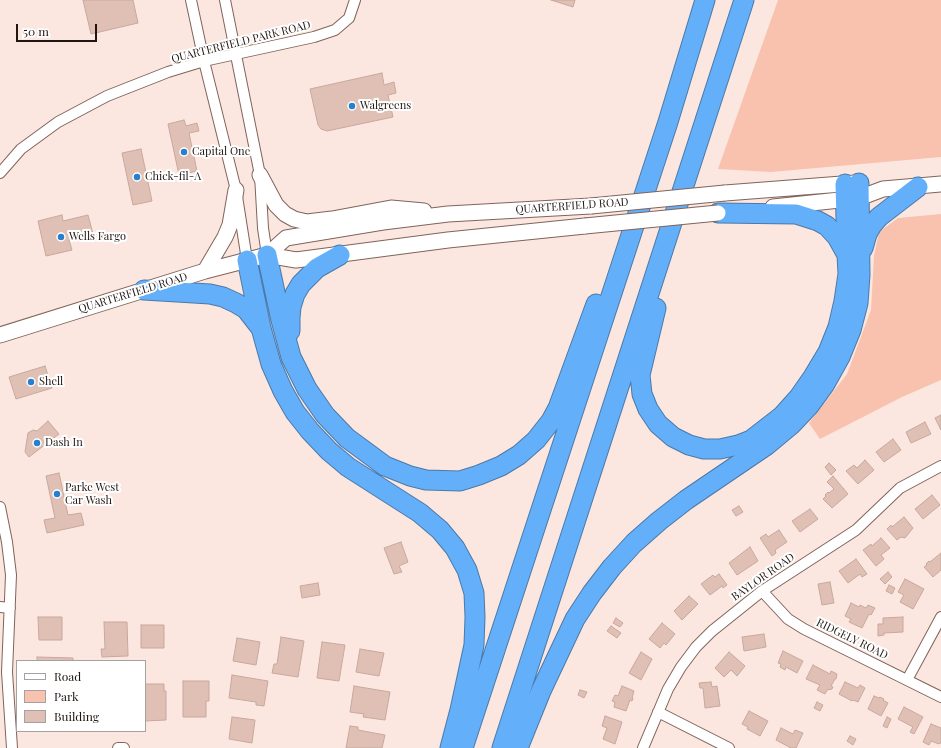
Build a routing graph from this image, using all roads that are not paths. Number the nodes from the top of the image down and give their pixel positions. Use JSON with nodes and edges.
{"nodes":[{"id":1,"x":191,"y":0,"type":"edge"},
{"id":2,"x":225,"y":0,"type":"edge"},
{"id":3,"x":355,"y":0,"type":"edge"},
{"id":4,"x":706,"y":0,"type":"edge"},
{"id":5,"x":744,"y":0,"type":"edge"},
{"id":6,"x":235,"y":56,"type":"junction"},
{"id":7,"x":204,"y":61,"type":"junction"},
{"id":8,"x":668,"y":122,"type":"junction"},
{"id":9,"x":701,"y":132,"type":"junction"},
{"id":10,"x":0,"y":173,"type":"edge"},
{"id":11,"x":260,"y":175,"type":"junction"},
{"id":12,"x":941,"y":184,"type":"edge"},
{"id":13,"x":918,"y":187,"type":"junction"},
{"id":14,"x":236,"y":190,"type":"junction"},
{"id":15,"x":852,"y":191,"type":"junction"},
{"id":16,"x":718,"y":213,"type":"junction"},
{"id":17,"x":448,"y":214,"type":"junction"},
{"id":18,"x":266,"y":255,"type":"junction"},
{"id":19,"x":340,"y":255,"type":"junction"},
{"id":20,"x":854,"y":256,"type":"junction"},
{"id":21,"x":246,"y":260,"type":"junction"},
{"id":22,"x":205,"y":271,"type":"junction"},
{"id":23,"x":144,"y":290,"type":"junction"},
{"id":24,"x":261,"y":328,"type":"junction"},
{"id":25,"x":0,"y":335,"type":"edge"},
{"id":26,"x":291,"y":357,"type":"junction"},
{"id":27,"x":941,"y":466,"type":"edge"},
{"id":28,"x":0,"y":507,"type":"edge"},
{"id":29,"x":762,"y":591,"type":"junction"},
{"id":30,"x":5,"y":608,"type":"edge"},
{"id":31,"x":941,"y":617,"type":"edge"},
{"id":32,"x":907,"y":680,"type":"junction"},
{"id":33,"x":941,"y":697,"type":"edge"},
{"id":34,"x":658,"y":712,"type":"junction"},
{"id":35,"x":12,"y":748,"type":"edge"},
{"id":36,"x":118,"y":748,"type":"edge"},
{"id":37,"x":124,"y":748,"type":"edge"},
{"id":38,"x":450,"y":748,"type":"edge"},
{"id":39,"x":463,"y":748,"type":"edge"},
{"id":40,"x":502,"y":748,"type":"edge"},
{"id":41,"x":518,"y":748,"type":"edge"},
{"id":42,"x":643,"y":748,"type":"edge"},
{"id":43,"x":729,"y":748,"type":"edge"}],
"edges":[{"from":1,"to":7,"type":"street"},
{"from":2,"to":6,"type":"street"},
{"from":3,"to":6,"type":"street","name":"QUARTERFIELD PARK ROAD"},
{"from":4,"to":8,"type":"highway"},
{"from":5,"to":9,"type":"highway"},
{"from":6,"to":7,"type":"street","name":"QUARTERFIELD PARK ROAD"},
{"from":6,"to":11,"type":"street"},
{"from":7,"to":10,"type":"street","name":"QUARTERFIELD PARK ROAD"},
{"from":7,"to":14,"type":"street"},
{"from":8,"to":26,"type":"highway"},
{"from":8,"to":39,"type":"highway"},
{"from":9,"to":20,"type":"highway"},
{"from":9,"to":40,"type":"highway"},
{"from":11,"to":17,"type":"main road"},
{"from":11,"to":18,"type":"street"},
{"from":12,"to":13,"type":"main road","name":"QUARTERFIELD ROAD"},
{"from":13,"to":15,"type":"main road","name":"QUARTERFIELD ROAD"},
{"from":13,"to":20,"type":"highway"},
{"from":14,"to":21,"type":"street"},
{"from":14,"to":22,"type":"main road"},
{"from":15,"to":16,"type":"main road","name":"QUARTERFIELD ROAD"},
{"from":15,"to":17,"type":"main road","name":"QUARTERFIELD ROAD","bridge":true},
{"from":15,"to":20,"type":"highway"},
{"from":16,"to":19,"type":"main road","name":"QUARTERFIELD ROAD","bridge":true},
{"from":16,"to":20,"type":"highway"},
{"from":17,"to":18,"type":"main road","name":"QUARTERFIELD ROAD"},
{"from":18,"to":19,"type":"main road","name":"QUARTERFIELD ROAD"},
{"from":18,"to":21,"type":"main road","name":"QUARTERFIELD ROAD"},
{"from":18,"to":26,"type":"highway"},
{"from":19,"to":26,"type":"highway"},
{"from":20,"to":41,"type":"highway"},
{"from":21,"to":22,"type":"main road","name":"QUARTERFIELD ROAD"},
{"from":21,"to":24,"type":"highway"},
{"from":22,"to":23,"type":"main road","name":"QUARTERFIELD ROAD"},
{"from":23,"to":24,"type":"highway"},
{"from":23,"to":25,"type":"main road","name":"QUARTERFIELD ROAD"},
{"from":24,"to":38,"type":"highway"},
{"from":27,"to":29,"type":"street","name":"BAYLOR ROAD"},
{"from":28,"to":30,"type":"street"},
{"from":29,"to":32,"type":"street","name":"RIDGELY ROAD"},
{"from":29,"to":34,"type":"street","name":"BAYLOR ROAD"},
{"from":30,"to":35,"type":"street"},
{"from":31,"to":32,"type":"street"},
{"from":32,"to":33,"type":"street","name":"RIDGELY ROAD"},
{"from":34,"to":42,"type":"street","name":"BAYLOR ROAD"},
{"from":34,"to":43,"type":"street"},
{"from":36,"to":37,"type":"street"}]}
